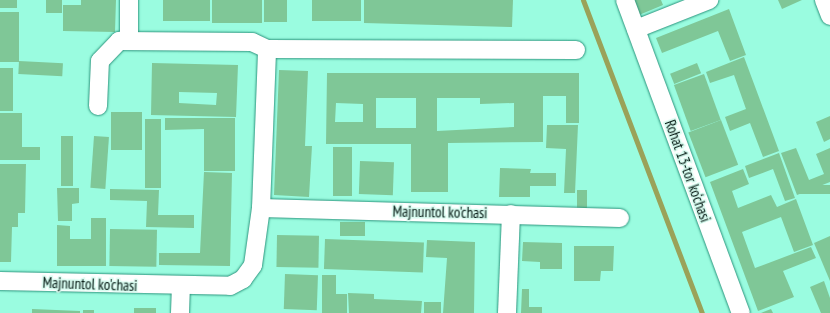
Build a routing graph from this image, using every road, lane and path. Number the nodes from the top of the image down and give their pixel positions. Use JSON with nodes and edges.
{"nodes":[{"id":1,"x":129,"y":0,"type":"edge"},
{"id":2,"x":625,"y":0,"type":"edge"},
{"id":3,"x":709,"y":0,"type":"edge"},
{"id":4,"x":824,"y":0,"type":"edge"},
{"id":5,"x":830,"y":16,"type":"edge"},
{"id":6,"x":636,"y":29,"type":"junction"},
{"id":7,"x":124,"y":41,"type":"junction"},
{"id":8,"x":267,"y":49,"type":"junction"},
{"id":9,"x":576,"y":50,"type":"dead end"},
{"id":10,"x":98,"y":106,"type":"dead end"},
{"id":11,"x":261,"y":208,"type":"junction"},
{"id":12,"x":511,"y":214,"type":"junction"},
{"id":13,"x":620,"y":218,"type":"dead end"},
{"id":14,"x":0,"y":281,"type":"edge"},
{"id":15,"x":181,"y":286,"type":"junction"},
{"id":16,"x":503,"y":310,"type":"edge"},
{"id":17,"x":180,"y":313,"type":"edge"},
{"id":18,"x":741,"y":313,"type":"edge"}],
"edges":[{"from":1,"to":7,"type":"street"},
{"from":2,"to":6,"type":"street","name":"Rohat 13-tor ko‘chasi"},
{"from":3,"to":6,"type":"street"},
{"from":4,"to":5,"type":"street"},
{"from":6,"to":18,"type":"street","name":"Rohat 13-tor ko‘chasi"},
{"from":7,"to":8,"type":"street"},
{"from":7,"to":10,"type":"street"},
{"from":8,"to":9,"type":"street"},
{"from":8,"to":11,"type":"street","name":"Majnuntol ko'chasi"},
{"from":11,"to":12,"type":"street","name":"Majnuntol ko'chasi"},
{"from":11,"to":15,"type":"street","name":"Majnuntol ko'chasi"},
{"from":12,"to":13,"type":"street","name":"Majnuntol ko'chasi"},
{"from":12,"to":16,"type":"street"},
{"from":14,"to":15,"type":"street","name":"Majnuntol ko'chasi"},
{"from":15,"to":17,"type":"street"}]}
